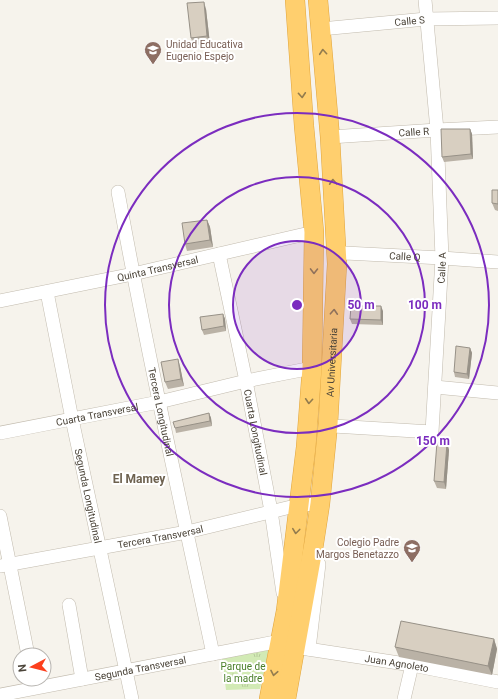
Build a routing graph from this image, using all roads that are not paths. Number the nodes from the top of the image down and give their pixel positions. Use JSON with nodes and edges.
{"nodes":[{"id":1,"x":295,"y":0,"type":"edge"},
{"id":2,"x":318,"y":0,"type":"edge"},
{"id":3,"x":425,"y":0,"type":"edge"},
{"id":4,"x":498,"y":18,"type":"edge"},
{"id":5,"x":426,"y":19,"type":"junction"},
{"id":6,"x":321,"y":29,"type":"junction"},
{"id":7,"x":498,"y":127,"type":"edge"},
{"id":8,"x":437,"y":130,"type":"junction"},
{"id":9,"x":330,"y":137,"type":"junction"},
{"id":10,"x":118,"y":192,"type":"dead end"},
{"id":11,"x":314,"y":232,"type":"junction"},
{"id":12,"x":219,"y":254,"type":"junction"},
{"id":13,"x":336,"y":254,"type":"junction"},
{"id":14,"x":442,"y":258,"type":"junction"},
{"id":15,"x":498,"y":262,"type":"edge"},
{"id":16,"x":133,"y":274,"type":"junction"},
{"id":17,"x":47,"y":292,"type":"junction"},
{"id":18,"x":0,"y":301,"type":"edge"},
{"id":19,"x":312,"y":368,"type":"junction"},
{"id":20,"x":246,"y":381,"type":"junction"},
{"id":21,"x":435,"y":387,"type":"junction"},
{"id":22,"x":498,"y":393,"type":"edge"},
{"id":23,"x":159,"y":402,"type":"junction"},
{"id":24,"x":72,"y":419,"type":"junction"},
{"id":25,"x":331,"y":425,"type":"junction"},
{"id":26,"x":0,"y":433,"type":"edge"},
{"id":27,"x":320,"y":504,"type":"junction"},
{"id":28,"x":299,"y":505,"type":"junction"},
{"id":29,"x":271,"y":511,"type":"junction"},
{"id":30,"x":0,"y":516,"type":"edge"},
{"id":31,"x":187,"y":532,"type":"junction"},
{"id":32,"x":100,"y":547,"type":"junction"},
{"id":33,"x":4,"y":565,"type":"edge"},
{"id":34,"x":69,"y":605,"type":"dead end"},
{"id":35,"x":286,"y":610,"type":"junction"},
{"id":36,"x":295,"y":646,"type":"junction"},
{"id":37,"x":26,"y":647,"type":"edge"},
{"id":38,"x":213,"y":654,"type":"junction"},
{"id":39,"x":412,"y":665,"type":"junction"},
{"id":40,"x":126,"y":671,"type":"junction"},
{"id":41,"x":82,"y":679,"type":"junction"},
{"id":42,"x":498,"y":682,"type":"edge"},
{"id":43,"x":35,"y":689,"type":"edge"},
{"id":44,"x":0,"y":695,"type":"edge"},
{"id":45,"x":132,"y":699,"type":"edge"},
{"id":46,"x":269,"y":699,"type":"edge"},
{"id":47,"x":286,"y":699,"type":"edge"},
{"id":48,"x":404,"y":699,"type":"edge"}],
"edges":[{"from":1,"to":11,"type":"highway","name":"Av Universitaria","one_way":true},
{"from":2,"to":6,"type":"highway","name":"Av Universitaria"},
{"from":3,"to":5,"type":"street","name":"Calle A"},
{"from":4,"to":5,"type":"street","name":"Calle S"},
{"from":5,"to":6,"type":"street","name":"Calle S"},
{"from":5,"to":8,"type":"street","name":"Calle A"},
{"from":9,"to":6,"type":"highway","name":"Av Universitaria","one_way":true},
{"from":7,"to":8,"type":"street","name":"Calle R"},
{"from":8,"to":9,"type":"street","name":"Calle R"},
{"from":8,"to":14,"type":"street","name":"Calle A"},
{"from":13,"to":9,"type":"highway","name":"Av Universitaria","one_way":true},
{"from":10,"to":16,"type":"street","name":"Tercera Longitudinal"},
{"from":11,"to":12,"type":"street","name":"Quinta Transversal"},
{"from":11,"to":19,"type":"highway","name":"Av Universitaria","one_way":true},
{"from":12,"to":16,"type":"street","name":"Quinta Transversal"},
{"from":12,"to":20,"type":"street","name":"Cuarta Longitudinal"},
{"from":13,"to":14,"type":"street","name":"Calle Q"},
{"from":25,"to":13,"type":"highway","name":"Av Universitaria","one_way":true},
{"from":14,"to":15,"type":"street","name":"Calle Q"},
{"from":14,"to":21,"type":"street","name":"Calle A"},
{"from":16,"to":17,"type":"street","name":"Quinta Transversal"},
{"from":16,"to":23,"type":"street","name":"Tercera Longitudinal"},
{"from":17,"to":18,"type":"street","name":"Quinta Transversal"},
{"from":17,"to":24,"type":"street","name":"Segunda Longitudinal"},
{"from":19,"to":20,"type":"street","name":"Cuarta Transversal"},
{"from":19,"to":28,"type":"highway","name":"Av Universitaria","one_way":true},
{"from":20,"to":23,"type":"street","name":"Cuarta Transversal"},
{"from":20,"to":29,"type":"street","name":"Cuarta Longitudinal"},
{"from":21,"to":22,"type":"street"},
{"from":21,"to":25,"type":"street","name":"Calle A"},
{"from":23,"to":24,"type":"street","name":"Cuarta Transversal"},
{"from":23,"to":31,"type":"street","name":"Tercera Longitudinal"},
{"from":24,"to":26,"type":"street","name":"Cuarta Transversal"},
{"from":24,"to":32,"type":"street","name":"Segunda Longitudinal"},
{"from":25,"to":27,"type":"highway","name":"Av Universitaria"},
{"from":25,"to":36,"type":"street"},
{"from":27,"to":28,"type":"street","name":"Tercera Transversal"},
{"from":27,"to":36,"type":"highway","name":"Av Universitaria"},
{"from":28,"to":29,"type":"street","name":"Tercera Transversal"},
{"from":28,"to":35,"type":"highway","name":"Av Universitaria","one_way":true},
{"from":29,"to":31,"type":"street","name":"Tercera Transversal"},
{"from":29,"to":35,"type":"street","name":"Cuarta Longitudinal"},
{"from":30,"to":33,"type":"street"},
{"from":31,"to":32,"type":"street","name":"Tercera Transversal"},
{"from":31,"to":38,"type":"street","name":"Tercera Longitudinal"},
{"from":32,"to":33,"type":"street","name":"Tercera Transversal"},
{"from":32,"to":40,"type":"street","name":"Segunda Longitudinal"},
{"from":33,"to":37,"type":"street"},
{"from":34,"to":41,"type":"street"},
{"from":35,"to":36,"type":"highway","name":"Av Universitaria"},
{"from":36,"to":38,"type":"street","name":"Segunda Transversal"},
{"from":36,"to":39,"type":"street","name":"Juan Agnoleto"},
{"from":36,"to":46,"type":"highway","name":"Av Universitaria","one_way":true},
{"from":36,"to":47,"type":"highway","name":"Av Universitaria"},
{"from":38,"to":40,"type":"street","name":"Segunda Transversal"},
{"from":39,"to":42,"type":"street","name":"Juan Agnoleto"},
{"from":39,"to":48,"type":"street"},
{"from":40,"to":41,"type":"street","name":"Segunda Transversal"},
{"from":40,"to":45,"type":"street","name":"Segunda Longitudinal"},
{"from":41,"to":43,"type":"street","name":"Segunda Transversal"},
{"from":43,"to":44,"type":"street","name":"Segunda Transversal"}]}
